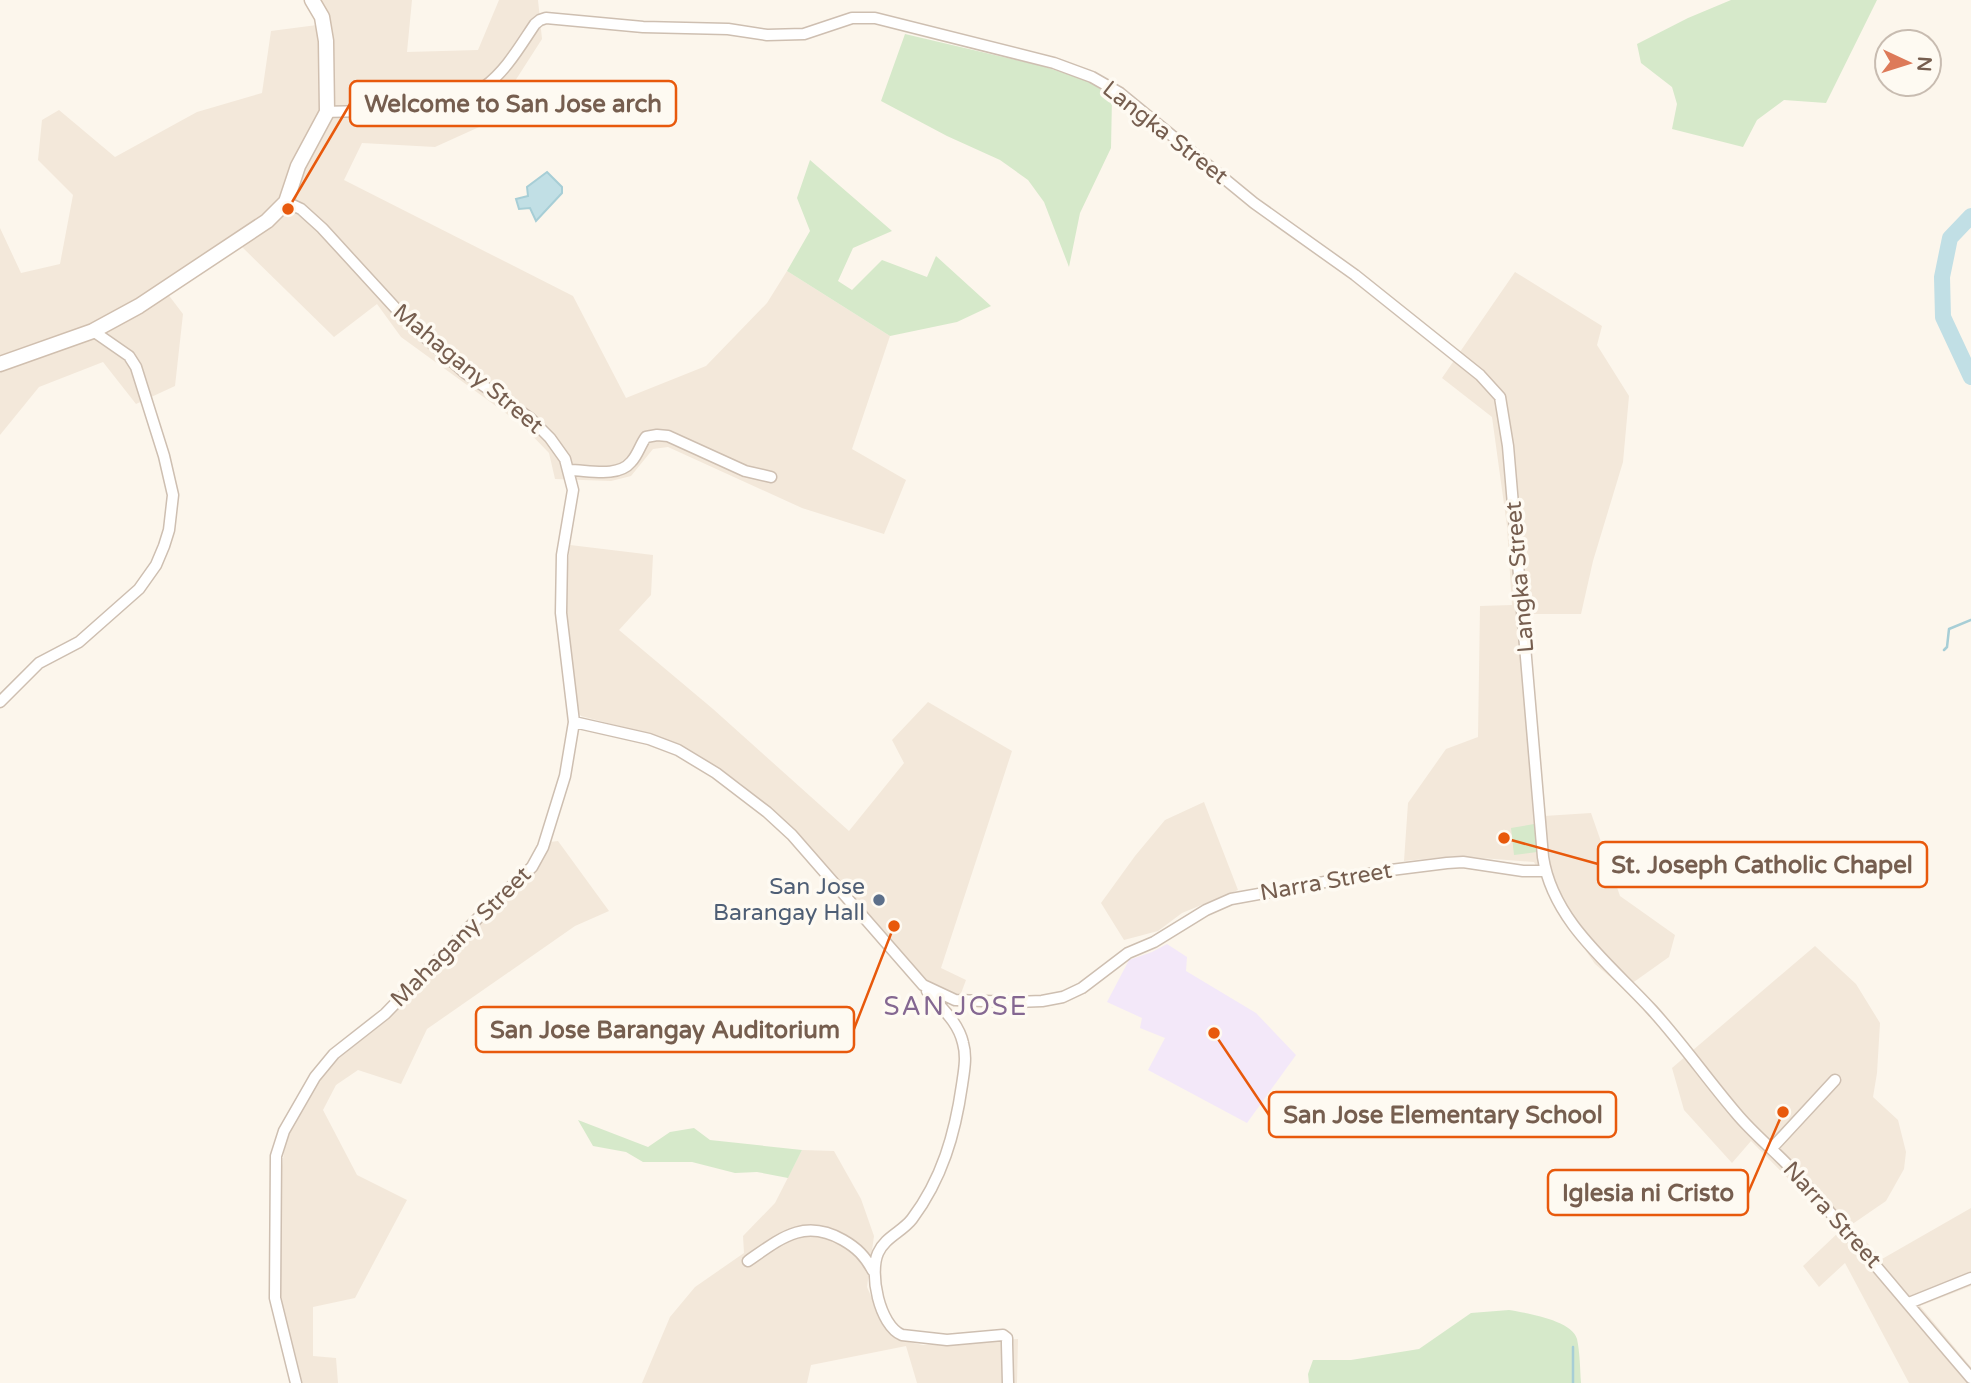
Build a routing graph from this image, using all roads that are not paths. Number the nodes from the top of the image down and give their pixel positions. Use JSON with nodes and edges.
{"nodes":[{"id":1,"x":312,"y":0,"type":"edge"},
{"id":2,"x":327,"y":112,"type":"junction"},
{"id":3,"x":286,"y":202,"type":"junction"},
{"id":4,"x":93,"y":331,"type":"junction"},
{"id":5,"x":0,"y":364,"type":"edge"},
{"id":6,"x":569,"y":470,"type":"junction"},
{"id":7,"x":771,"y":477,"type":"dead end"},
{"id":8,"x":0,"y":702,"type":"edge"},
{"id":9,"x":574,"y":722,"type":"junction"},
{"id":10,"x":1546,"y":871,"type":"junction"},
{"id":11,"x":923,"y":985,"type":"junction"},
{"id":12,"x":967,"y":1001,"type":"junction"},
{"id":13,"x":954,"y":1021,"type":"junction"},
{"id":14,"x":1835,"y":1080,"type":"dead end"},
{"id":15,"x":1772,"y":1148,"type":"junction"},
{"id":16,"x":748,"y":1261,"type":"dead end"},
{"id":17,"x":874,"y":1273,"type":"junction"},
{"id":18,"x":1971,"y":1279,"type":"edge"},
{"id":19,"x":1909,"y":1303,"type":"junction"},
{"id":20,"x":1971,"y":1378,"type":"edge"},
{"id":21,"x":296,"y":1383,"type":"edge"},
{"id":22,"x":1008,"y":1383,"type":"edge"}],
"edges":[{"from":1,"to":2,"type":"street"},
{"from":2,"to":3,"type":"street"},
{"from":2,"to":10,"type":"street","name":"Langka Street"},
{"from":3,"to":4,"type":"street"},
{"from":3,"to":6,"type":"street","name":"Mahagany Street"},
{"from":4,"to":5,"type":"street"},
{"from":4,"to":8,"type":"street"},
{"from":6,"to":7,"type":"street"},
{"from":6,"to":9,"type":"street","name":"Mahagany Street"},
{"from":9,"to":11,"type":"street","name":"Narra Street"},
{"from":9,"to":21,"type":"street","name":"Mahagany Street"},
{"from":10,"to":12,"type":"street","name":"Narra Street"},
{"from":10,"to":15,"type":"street","name":"Narra Street"},
{"from":11,"to":12,"type":"street","name":"Narra Street"},
{"from":11,"to":13,"type":"street"},
{"from":12,"to":13,"type":"street"},
{"from":13,"to":17,"type":"street"},
{"from":14,"to":15,"type":"street"},
{"from":15,"to":19,"type":"street","name":"Narra Street"},
{"from":16,"to":17,"type":"street"},
{"from":17,"to":22,"type":"street"},
{"from":18,"to":19,"type":"street"},
{"from":19,"to":20,"type":"street","name":"Narra Street"}]}
